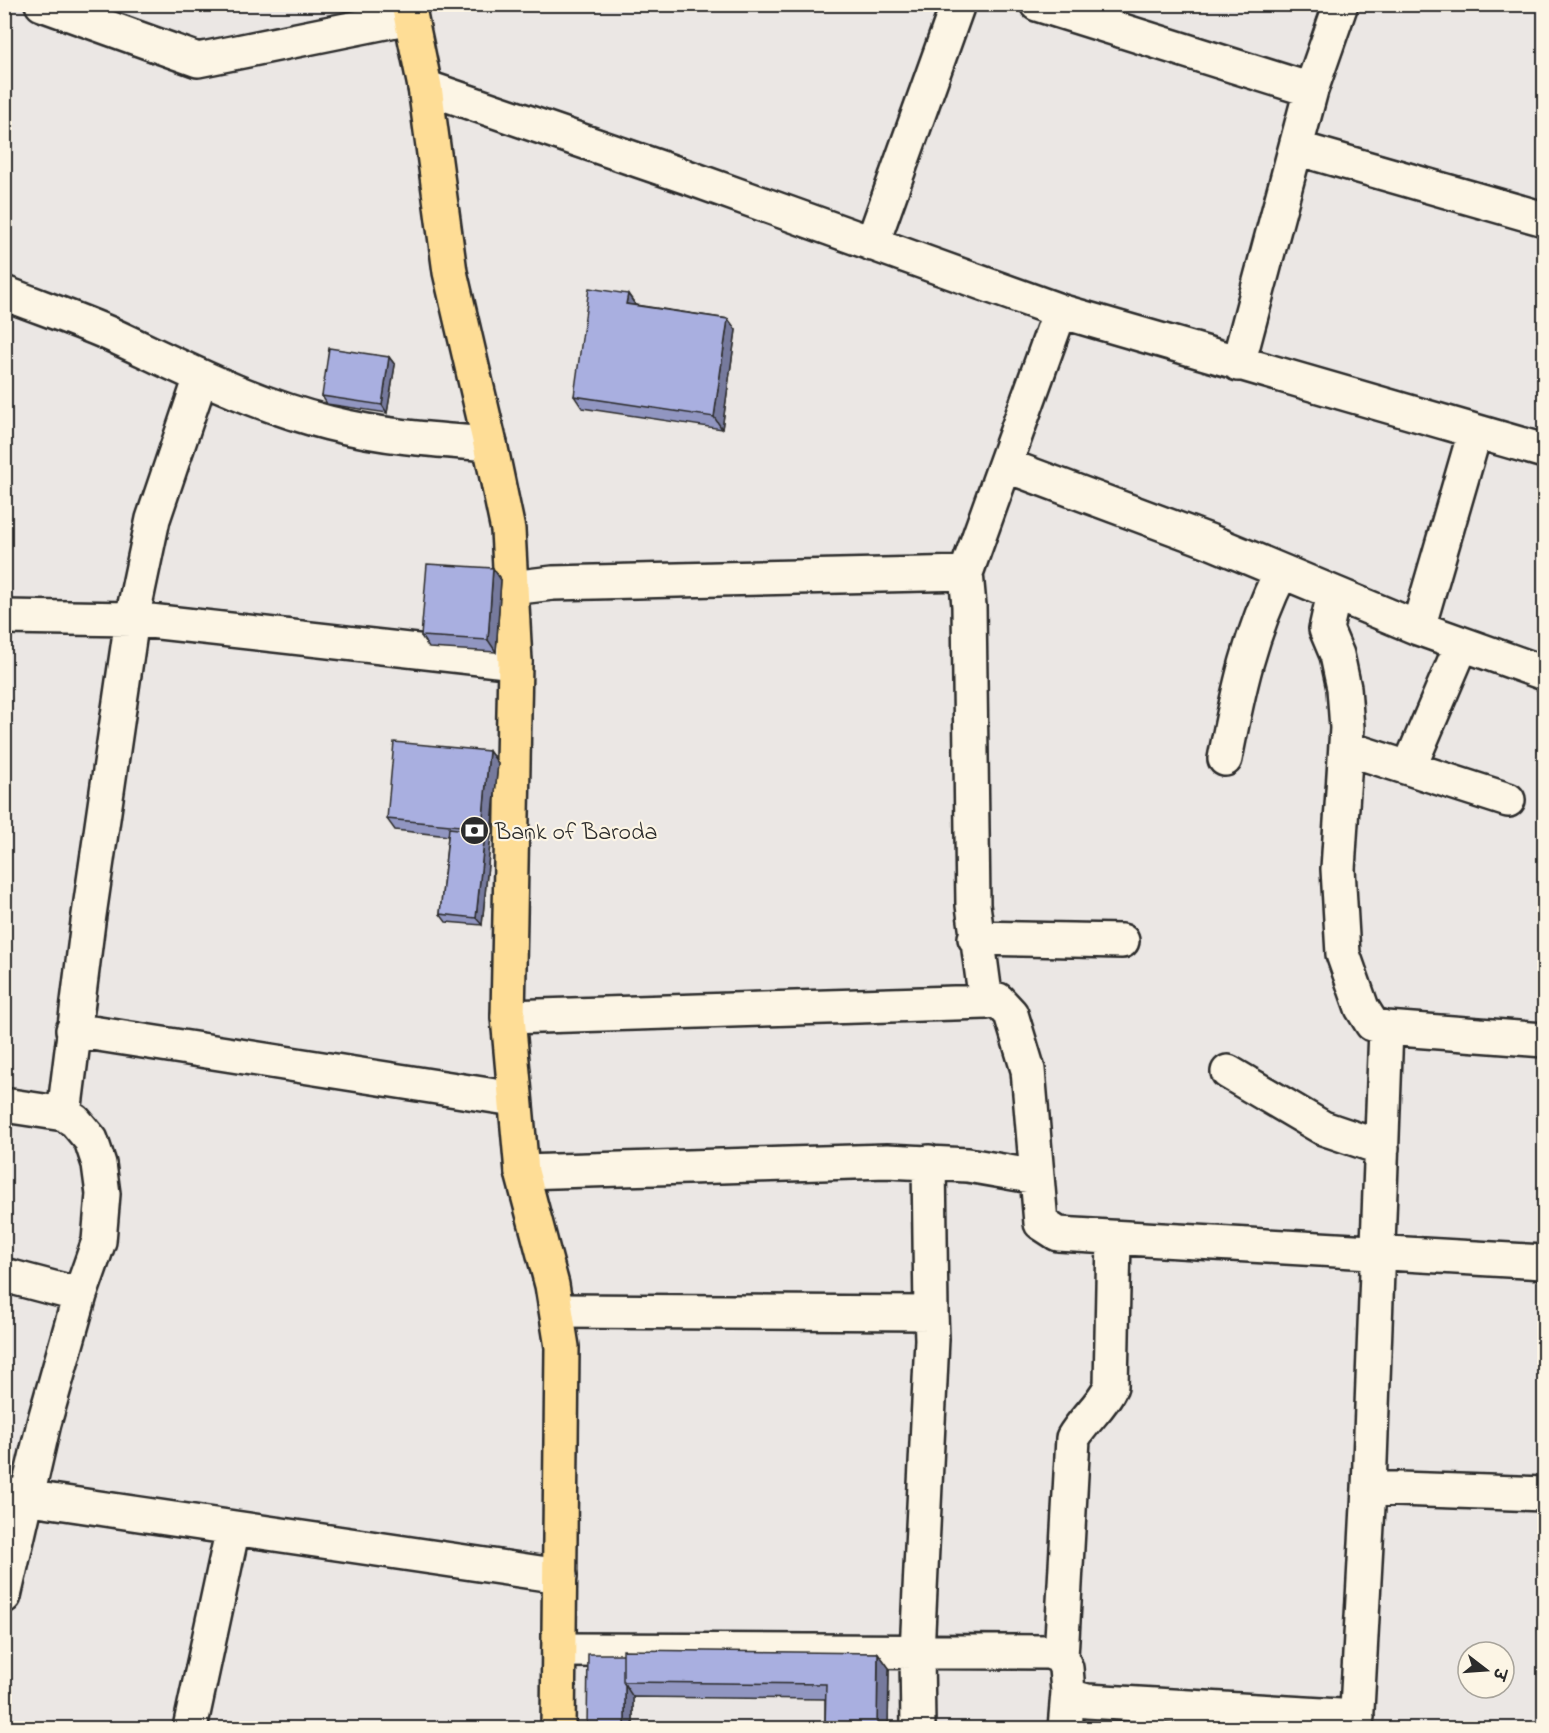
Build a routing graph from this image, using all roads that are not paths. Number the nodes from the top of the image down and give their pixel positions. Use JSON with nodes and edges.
{"nodes":[{"id":1,"x":42,"y":4,"type":"edge"},
{"id":2,"x":958,"y":4,"type":"edge"},
{"id":3,"x":1037,"y":4,"type":"edge"},
{"id":4,"x":1341,"y":4,"type":"edge"},
{"id":5,"x":409,"y":11,"type":"edge"},
{"id":6,"x":425,"y":87,"type":"junction"},
{"id":7,"x":1311,"y":90,"type":"junction"},
{"id":8,"x":1296,"y":148,"type":"junction"},
{"id":9,"x":1545,"y":219,"type":"edge"},
{"id":10,"x":872,"y":244,"type":"junction"},
{"id":11,"x":4,"y":293,"type":"edge"},
{"id":12,"x":1060,"y":311,"type":"junction"},
{"id":13,"x":1238,"y":364,"type":"junction"},
{"id":14,"x":201,"y":377,"type":"junction"},
{"id":15,"x":1475,"y":432,"type":"junction"},
{"id":16,"x":490,"y":444,"type":"junction"},
{"id":17,"x":1545,"y":451,"type":"edge"},
{"id":18,"x":1005,"y":465,"type":"junction"},
{"id":19,"x":1281,"y":572,"type":"junction"},
{"id":20,"x":966,"y":573,"type":"junction"},
{"id":21,"x":511,"y":588,"type":"junction"},
{"id":22,"x":1334,"y":593,"type":"junction"},
{"id":23,"x":4,"y":617,"type":"edge"},
{"id":24,"x":132,"y":619,"type":"junction"},
{"id":25,"x":1418,"y":628,"type":"junction"},
{"id":26,"x":1462,"y":644,"type":"junction"},
{"id":27,"x":515,"y":662,"type":"junction"},
{"id":28,"x":1545,"y":673,"type":"edge"},
{"id":29,"x":1346,"y":748,"type":"junction"},
{"id":30,"x":1225,"y":759,"type":"dead end"},
{"id":31,"x":1409,"y":768,"type":"junction"},
{"id":32,"x":1508,"y":800,"type":"dead end"},
{"id":33,"x":975,"y":938,"type":"junction"},
{"id":34,"x":1122,"y":941,"type":"dead end"},
{"id":35,"x":986,"y":1002,"type":"junction"},
{"id":36,"x":508,"y":1017,"type":"junction"},
{"id":37,"x":1386,"y":1028,"type":"junction"},
{"id":38,"x":73,"y":1030,"type":"junction"},
{"id":39,"x":1545,"y":1040,"type":"edge"},
{"id":40,"x":1228,"y":1072,"type":"dead end"},
{"id":41,"x":514,"y":1099,"type":"junction"},
{"id":42,"x":4,"y":1105,"type":"edge"},
{"id":43,"x":64,"y":1114,"type":"junction"},
{"id":44,"x":1382,"y":1148,"type":"junction"},
{"id":45,"x":930,"y":1162,"type":"junction"},
{"id":46,"x":522,"y":1172,"type":"junction"},
{"id":47,"x":1036,"y":1177,"type":"junction"},
{"id":48,"x":1114,"y":1238,"type":"junction"},
{"id":49,"x":1378,"y":1251,"type":"junction"},
{"id":50,"x":1545,"y":1263,"type":"edge"},
{"id":51,"x":4,"y":1275,"type":"edge"},
{"id":52,"x":80,"y":1295,"type":"junction"},
{"id":53,"x":557,"y":1311,"type":"junction"},
{"id":54,"x":931,"y":1313,"type":"junction"},
{"id":55,"x":1369,"y":1488,"type":"junction"},
{"id":56,"x":1545,"y":1494,"type":"edge"},
{"id":57,"x":16,"y":1496,"type":"edge"},
{"id":58,"x":233,"y":1528,"type":"junction"},
{"id":59,"x":560,"y":1576,"type":"junction"},
{"id":60,"x":4,"y":1596,"type":"edge"},
{"id":61,"x":559,"y":1650,"type":"junction"},
{"id":62,"x":917,"y":1652,"type":"junction"},
{"id":63,"x":1061,"y":1657,"type":"junction"},
{"id":64,"x":1068,"y":1692,"type":"junction"},
{"id":65,"x":1356,"y":1723,"type":"edge"},
{"id":66,"x":190,"y":1728,"type":"edge"},
{"id":67,"x":558,"y":1728,"type":"edge"},
{"id":68,"x":918,"y":1728,"type":"edge"},
{"id":69,"x":1065,"y":1728,"type":"edge"}],
"edges":[{"from":1,"to":5,"type":"street"},
{"from":2,"to":10,"type":"street"},
{"from":3,"to":7,"type":"street"},
{"from":4,"to":7,"type":"street"},
{"from":5,"to":6,"type":"highway"},
{"from":6,"to":10,"type":"street"},
{"from":6,"to":16,"type":"highway"},
{"from":7,"to":8,"type":"street"},
{"from":8,"to":9,"type":"street"},
{"from":8,"to":13,"type":"street"},
{"from":10,"to":12,"type":"street"},
{"from":11,"to":14,"type":"street"},
{"from":12,"to":13,"type":"street"},
{"from":12,"to":18,"type":"street"},
{"from":13,"to":15,"type":"street"},
{"from":14,"to":16,"type":"street"},
{"from":14,"to":24,"type":"street"},
{"from":15,"to":17,"type":"street"},
{"from":15,"to":25,"type":"street"},
{"from":16,"to":21,"type":"highway"},
{"from":18,"to":19,"type":"street"},
{"from":18,"to":20,"type":"street"},
{"from":19,"to":22,"type":"street"},
{"from":19,"to":30,"type":"street"},
{"from":20,"to":21,"type":"street"},
{"from":20,"to":33,"type":"street"},
{"from":21,"to":27,"type":"highway"},
{"from":22,"to":25,"type":"street"},
{"from":22,"to":29,"type":"street"},
{"from":23,"to":24,"type":"street"},
{"from":24,"to":27,"type":"street"},
{"from":24,"to":38,"type":"street"},
{"from":25,"to":26,"type":"street"},
{"from":26,"to":28,"type":"street"},
{"from":26,"to":31,"type":"street"},
{"from":27,"to":36,"type":"highway"},
{"from":29,"to":31,"type":"street"},
{"from":29,"to":37,"type":"street"},
{"from":31,"to":32,"type":"street"},
{"from":33,"to":34,"type":"street"},
{"from":33,"to":35,"type":"street"},
{"from":35,"to":36,"type":"street"},
{"from":35,"to":47,"type":"street"},
{"from":36,"to":41,"type":"highway"},
{"from":37,"to":39,"type":"street"},
{"from":37,"to":44,"type":"street"},
{"from":38,"to":41,"type":"street"},
{"from":38,"to":43,"type":"street"},
{"from":40,"to":44,"type":"street"},
{"from":41,"to":46,"type":"highway"},
{"from":42,"to":43,"type":"street"},
{"from":43,"to":52,"type":"street"},
{"from":44,"to":49,"type":"street"},
{"from":45,"to":46,"type":"street"},
{"from":45,"to":47,"type":"street"},
{"from":45,"to":54,"type":"street"},
{"from":46,"to":53,"type":"highway"},
{"from":47,"to":48,"type":"street"},
{"from":48,"to":49,"type":"street"},
{"from":48,"to":63,"type":"street"},
{"from":49,"to":50,"type":"street"},
{"from":49,"to":55,"type":"street"},
{"from":51,"to":52,"type":"street"},
{"from":52,"to":57,"type":"street"},
{"from":53,"to":54,"type":"street"},
{"from":53,"to":59,"type":"highway"},
{"from":54,"to":62,"type":"street"},
{"from":55,"to":56,"type":"street"},
{"from":55,"to":65,"type":"street"},
{"from":57,"to":58,"type":"street"},
{"from":57,"to":60,"type":"street"},
{"from":58,"to":59,"type":"street"},
{"from":58,"to":66,"type":"street"},
{"from":59,"to":61,"type":"highway"},
{"from":61,"to":62,"type":"street"},
{"from":61,"to":67,"type":"highway"},
{"from":62,"to":63,"type":"street"},
{"from":62,"to":68,"type":"street"},
{"from":63,"to":64,"type":"street"},
{"from":64,"to":65,"type":"street"},
{"from":64,"to":69,"type":"street"}]}
